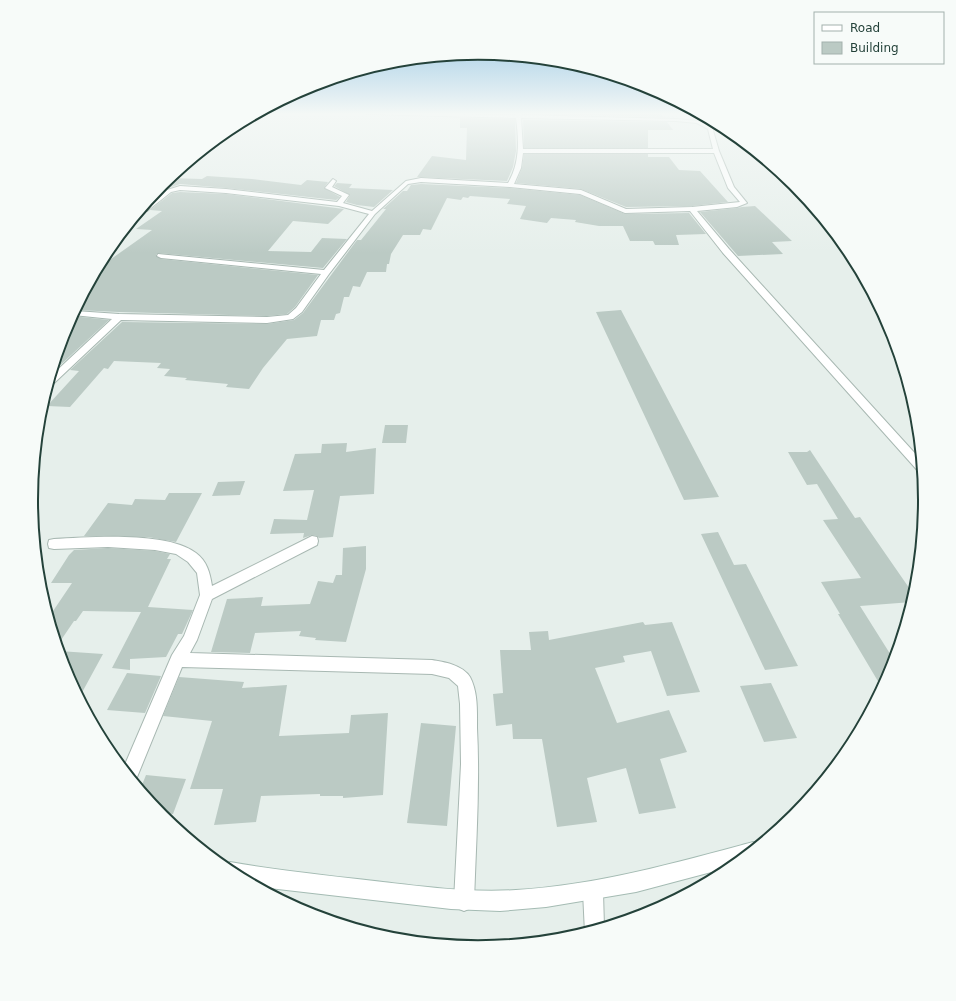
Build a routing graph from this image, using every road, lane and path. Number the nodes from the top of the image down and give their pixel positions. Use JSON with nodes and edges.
{"nodes":[{"id":1,"x":519,"y":160,"type":"edge"},
{"id":2,"x":720,"y":160,"type":"edge"},
{"id":3,"x":333,"y":180,"type":"dead end"},
{"id":4,"x":510,"y":185,"type":"junction"},
{"id":5,"x":153,"y":204,"type":"edge"},
{"id":6,"x":339,"y":204,"type":"junction"},
{"id":7,"x":692,"y":209,"type":"junction"},
{"id":8,"x":373,"y":213,"type":"junction"},
{"id":9,"x":161,"y":256,"type":"dead end"},
{"id":10,"x":326,"y":272,"type":"junction"},
{"id":11,"x":80,"y":313,"type":"edge"},
{"id":12,"x":119,"y":317,"type":"junction"},
{"id":13,"x":57,"y":374,"type":"edge"},
{"id":14,"x":916,"y":461,"type":"edge"},
{"id":15,"x":312,"y":541,"type":"dead end"},
{"id":16,"x":54,"y":544,"type":"dead end"},
{"id":17,"x":207,"y":595,"type":"junction"},
{"id":18,"x":178,"y":660,"type":"junction"},
{"id":19,"x":131,"y":771,"type":"edge"},
{"id":20,"x":739,"y":854,"type":"edge"},
{"id":21,"x":246,"y":874,"type":"edge"},
{"id":22,"x":593,"y":892,"type":"junction"},
{"id":23,"x":464,"y":901,"type":"junction"},
{"id":24,"x":594,"y":925,"type":"edge"}],
"edges":[{"from":1,"to":4,"type":"street"},
{"from":2,"to":7,"type":"street"},
{"from":3,"to":6,"type":"street"},
{"from":4,"to":7,"type":"street"},
{"from":4,"to":8,"type":"street"},
{"from":5,"to":6,"type":"street"},
{"from":6,"to":8,"type":"street"},
{"from":7,"to":14,"type":"street"},
{"from":8,"to":10,"type":"street"},
{"from":9,"to":10,"type":"street"},
{"from":10,"to":12,"type":"street"},
{"from":11,"to":12,"type":"street"},
{"from":12,"to":13,"type":"street"},
{"from":15,"to":17,"type":"street"},
{"from":16,"to":17,"type":"street"},
{"from":17,"to":18,"type":"street"},
{"from":18,"to":19,"type":"street"},
{"from":18,"to":23,"type":"street"},
{"from":20,"to":22,"type":"street"},
{"from":21,"to":23,"type":"street"},
{"from":22,"to":23,"type":"street"},
{"from":22,"to":24,"type":"street"}]}
